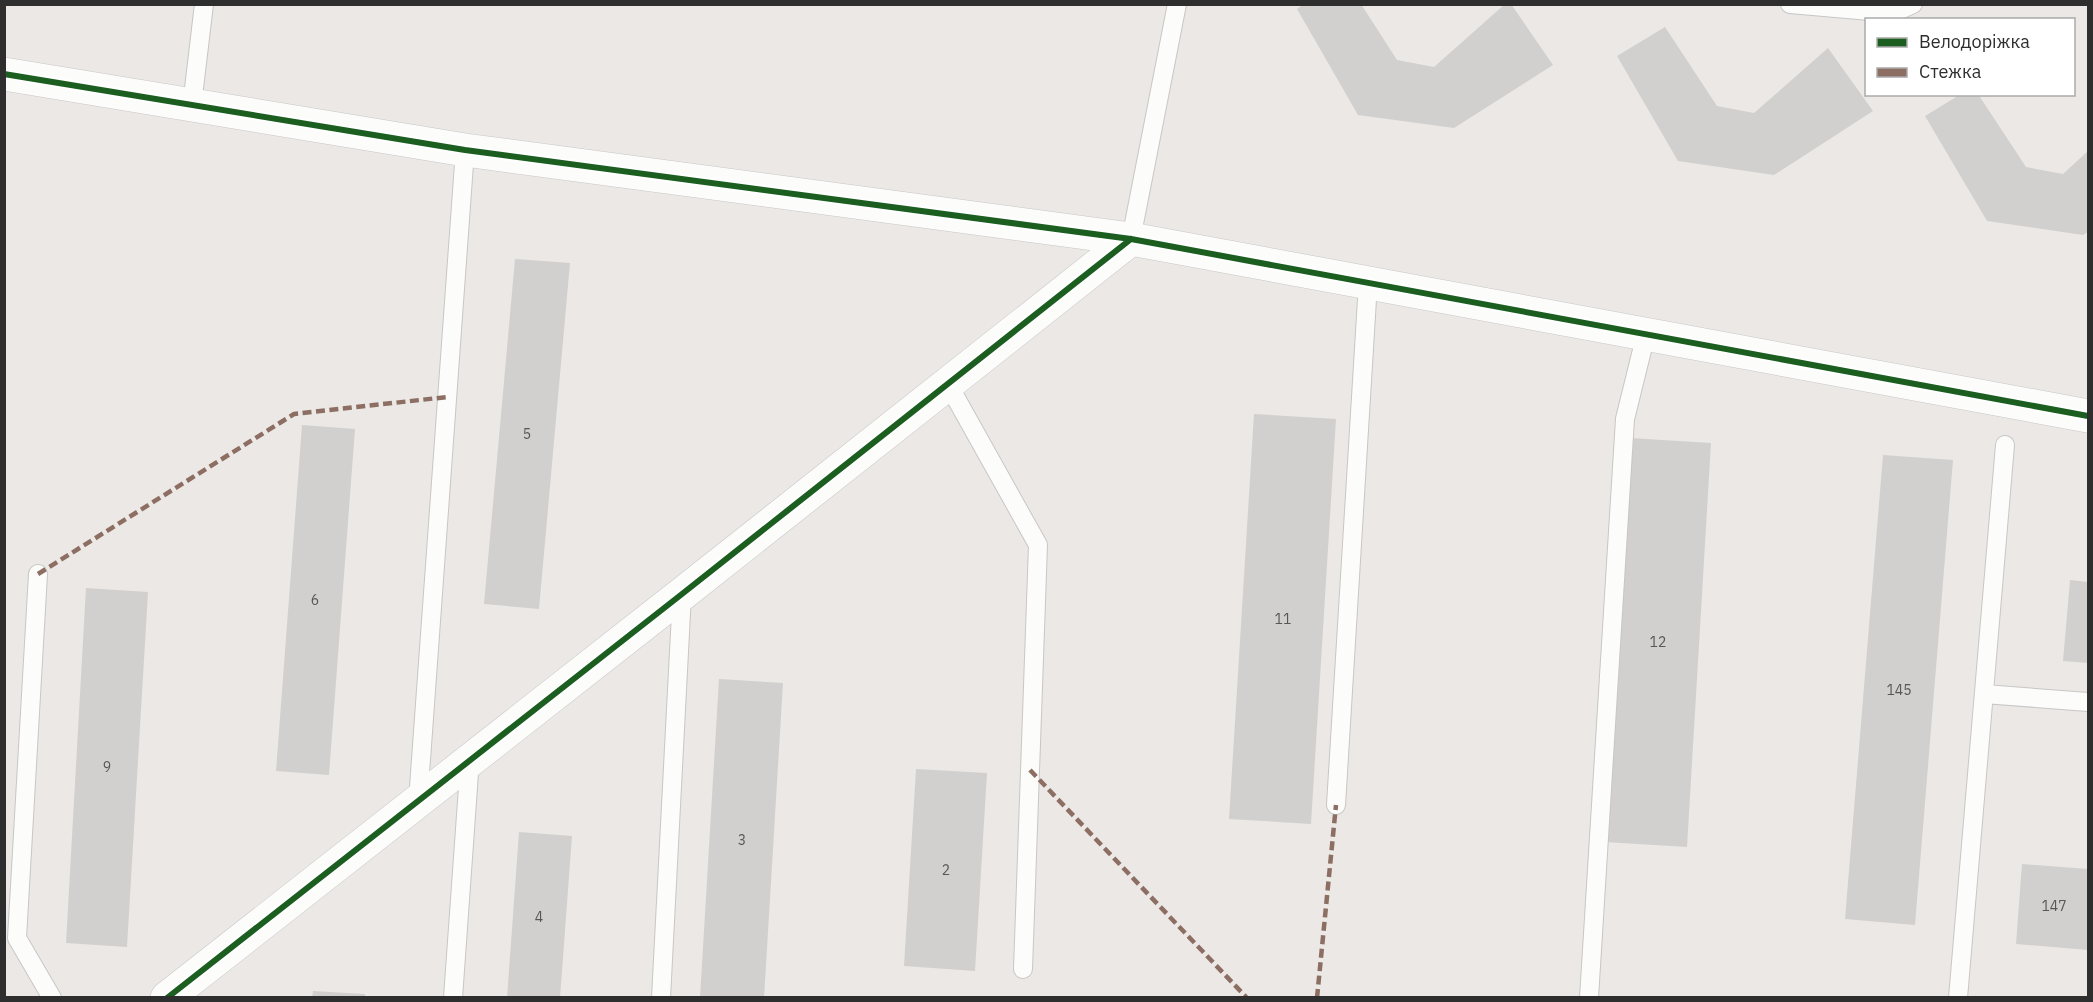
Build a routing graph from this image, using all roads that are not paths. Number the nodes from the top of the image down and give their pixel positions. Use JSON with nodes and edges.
{"nodes":[{"id":1,"x":204,"y":4,"type":"edge"},
{"id":2,"x":1177,"y":4,"type":"edge"},
{"id":3,"x":1790,"y":4,"type":"edge"},
{"id":4,"x":1913,"y":4,"type":"edge"},
{"id":5,"x":4,"y":74,"type":"edge"},
{"id":6,"x":192,"y":105,"type":"junction"},
{"id":7,"x":465,"y":150,"type":"junction"},
{"id":8,"x":1131,"y":239,"type":"junction"},
{"id":9,"x":1368,"y":283,"type":"junction"},
{"id":10,"x":1646,"y":334,"type":"junction"},
{"id":11,"x":948,"y":384,"type":"junction"},
{"id":12,"x":2088,"y":416,"type":"edge"},
{"id":13,"x":2005,"y":445,"type":"dead end"},
{"id":14,"x":38,"y":574,"type":"dead end"},
{"id":15,"x":682,"y":594,"type":"junction"},
{"id":16,"x":1984,"y":694,"type":"junction"},
{"id":17,"x":2088,"y":702,"type":"edge"},
{"id":18,"x":470,"y":759,"type":"junction"},
{"id":19,"x":418,"y":801,"type":"junction"},
{"id":20,"x":1336,"y":805,"type":"dead end"},
{"id":21,"x":1023,"y":969,"type":"dead end"},
{"id":22,"x":52,"y":998,"type":"edge"},
{"id":23,"x":167,"y":998,"type":"edge"},
{"id":24,"x":453,"y":998,"type":"edge"},
{"id":25,"x":661,"y":998,"type":"edge"},
{"id":26,"x":1588,"y":998,"type":"edge"},
{"id":27,"x":1958,"y":998,"type":"edge"}],
"edges":[{"from":1,"to":6,"type":"lane"},
{"from":2,"to":8,"type":"lane"},
{"from":3,"to":4,"type":"lane"},
{"from":5,"to":6,"type":"street"},
{"from":6,"to":7,"type":"street"},
{"from":7,"to":8,"type":"street"},
{"from":7,"to":19,"type":"lane"},
{"from":8,"to":9,"type":"street"},
{"from":8,"to":11,"type":"street"},
{"from":9,"to":10,"type":"street"},
{"from":9,"to":20,"type":"lane"},
{"from":10,"to":12,"type":"street"},
{"from":10,"to":26,"type":"lane"},
{"from":11,"to":15,"type":"street"},
{"from":11,"to":21,"type":"lane"},
{"from":13,"to":16,"type":"lane"},
{"from":14,"to":22,"type":"lane"},
{"from":15,"to":18,"type":"street"},
{"from":15,"to":25,"type":"lane"},
{"from":16,"to":17,"type":"lane"},
{"from":16,"to":27,"type":"lane"},
{"from":18,"to":19,"type":"street"},
{"from":18,"to":24,"type":"lane"},
{"from":19,"to":23,"type":"street"}]}
